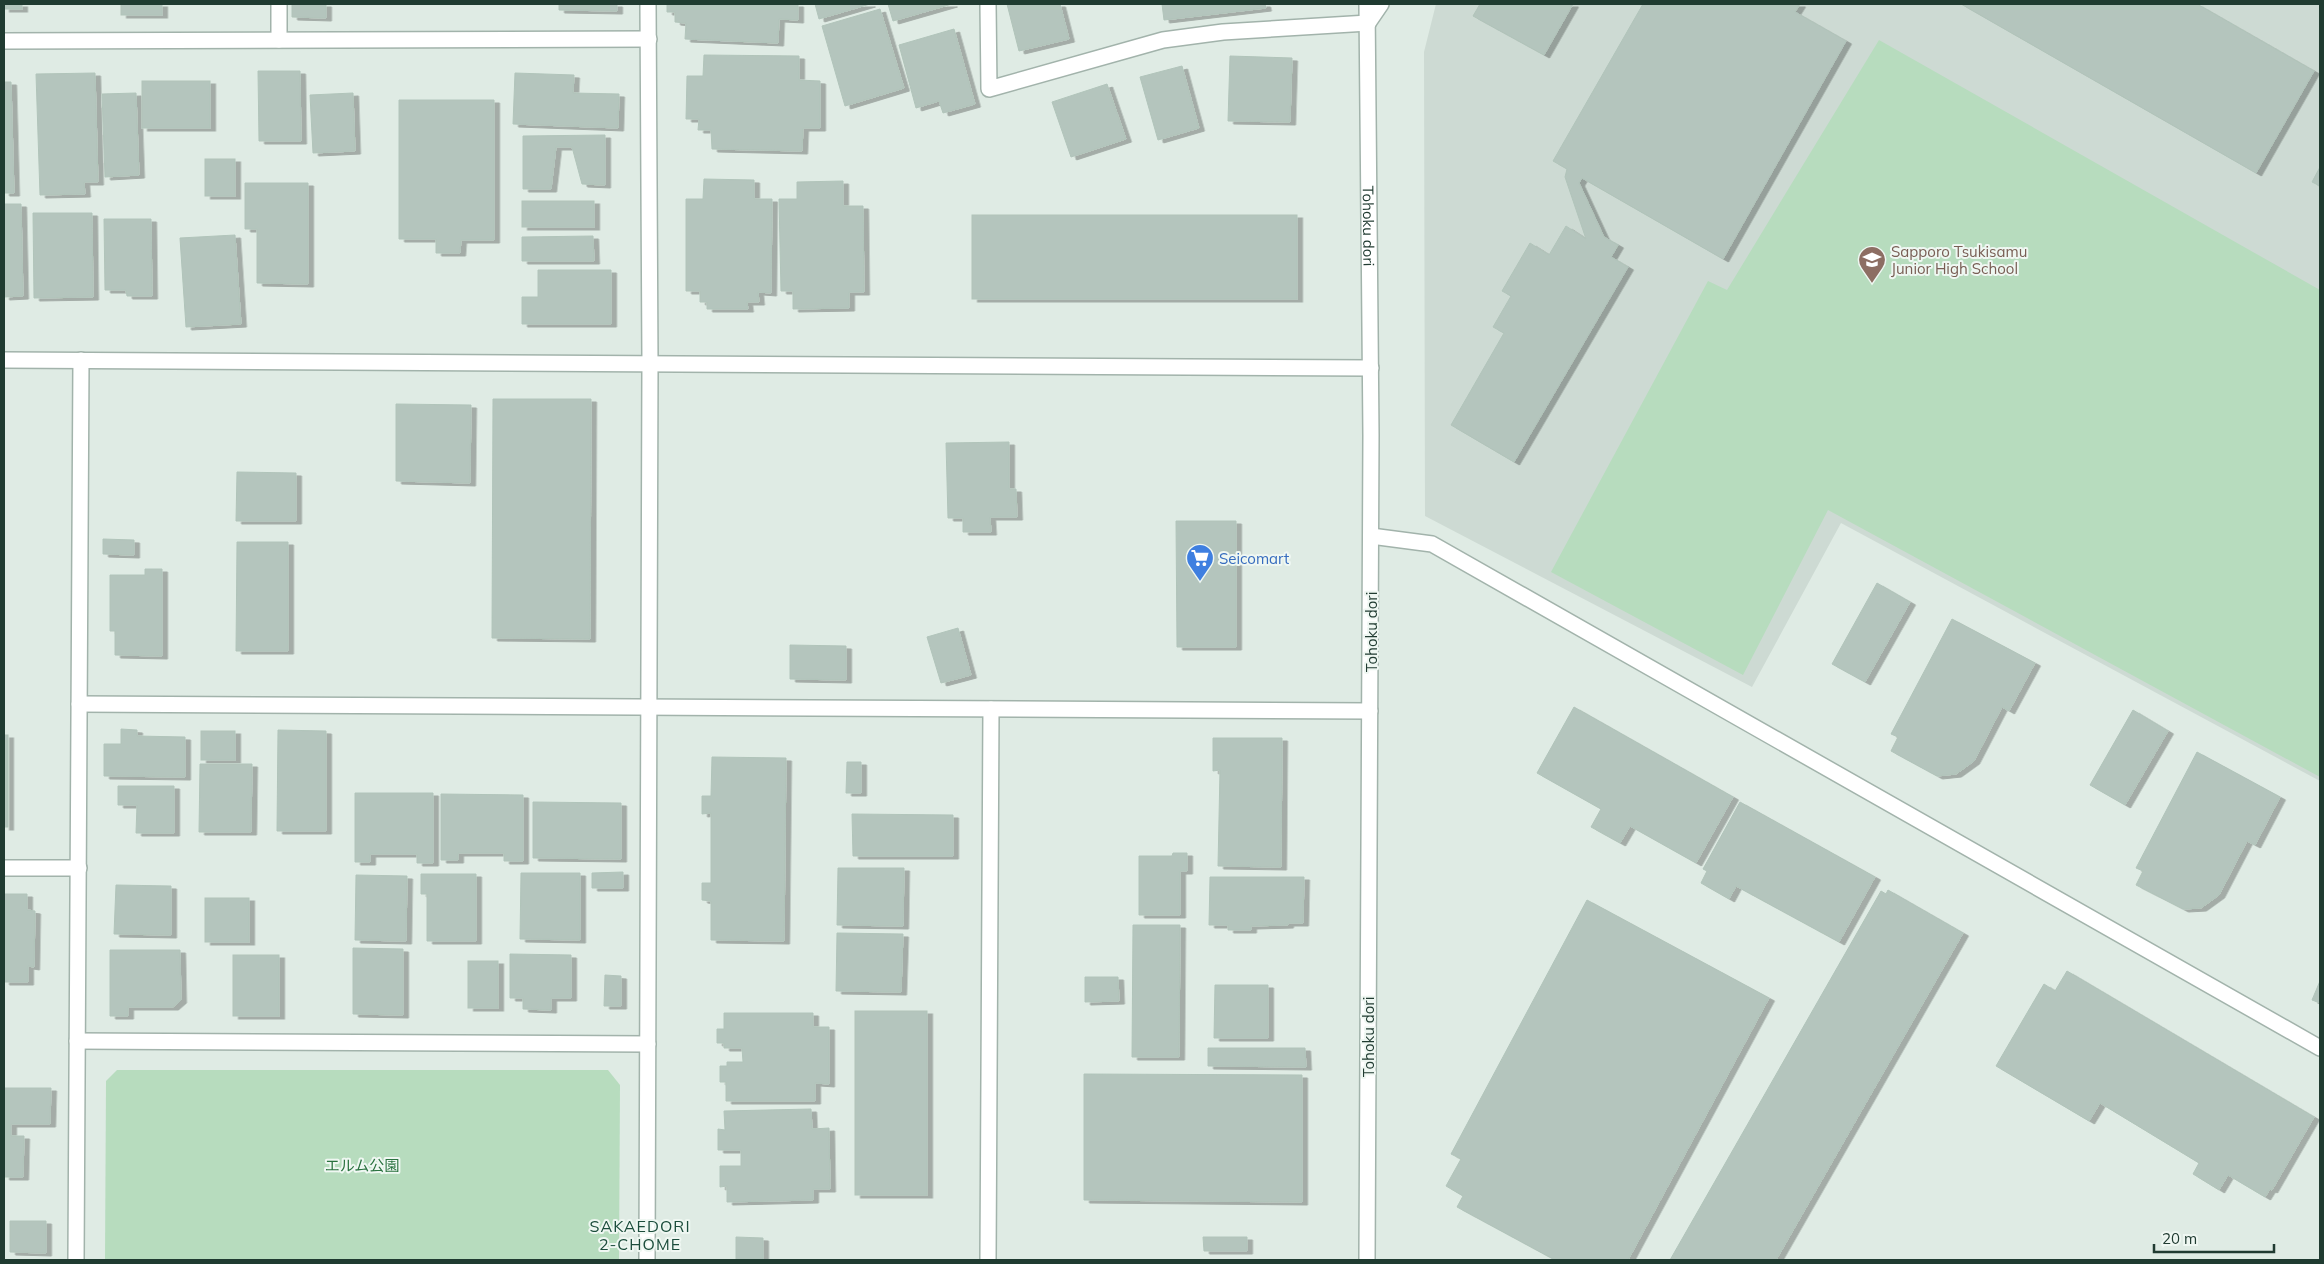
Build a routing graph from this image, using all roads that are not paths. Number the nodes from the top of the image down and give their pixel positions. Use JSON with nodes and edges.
{"nodes":[{"id":1,"x":278,"y":4,"type":"edge"},
{"id":2,"x":648,"y":4,"type":"edge"},
{"id":3,"x":988,"y":4,"type":"edge"},
{"id":4,"x":1367,"y":4,"type":"edge"},
{"id":5,"x":1381,"y":4,"type":"edge"},
{"id":6,"x":1368,"y":23,"type":"junction"},
{"id":7,"x":649,"y":39,"type":"junction"},
{"id":8,"x":279,"y":40,"type":"junction"},
{"id":9,"x":4,"y":41,"type":"edge"},
{"id":10,"x":4,"y":360,"type":"edge"},
{"id":11,"x":81,"y":360,"type":"junction"},
{"id":12,"x":650,"y":363,"type":"junction"},
{"id":13,"x":1371,"y":368,"type":"junction"},
{"id":14,"x":1371,"y":536,"type":"junction"},
{"id":15,"x":79,"y":704,"type":"junction"},
{"id":16,"x":649,"y":707,"type":"junction"},
{"id":17,"x":991,"y":709,"type":"junction"},
{"id":18,"x":1370,"y":711,"type":"junction"},
{"id":19,"x":4,"y":868,"type":"edge"},
{"id":20,"x":79,"y":868,"type":"junction"},
{"id":21,"x":77,"y":1040,"type":"junction"},
{"id":22,"x":648,"y":1044,"type":"junction"},
{"id":23,"x":2320,"y":1048,"type":"edge"},
{"id":24,"x":76,"y":1260,"type":"edge"},
{"id":25,"x":647,"y":1260,"type":"edge"},
{"id":26,"x":988,"y":1260,"type":"edge"},
{"id":27,"x":1367,"y":1260,"type":"edge"}],
"edges":[{"from":1,"to":8,"type":"street"},
{"from":2,"to":7,"type":"street"},
{"from":3,"to":6,"type":"street"},
{"from":4,"to":6,"type":"street","name":"Tohoku dori"},
{"from":5,"to":6,"type":"street"},
{"from":6,"to":13,"type":"street","name":"Tohoku dori"},
{"from":7,"to":8,"type":"street"},
{"from":7,"to":12,"type":"street"},
{"from":8,"to":9,"type":"street"},
{"from":10,"to":11,"type":"street"},
{"from":11,"to":12,"type":"street"},
{"from":11,"to":15,"type":"street"},
{"from":12,"to":13,"type":"street"},
{"from":12,"to":16,"type":"street"},
{"from":13,"to":14,"type":"street","name":"Tohoku dori"},
{"from":14,"to":18,"type":"street","name":"Tohoku dori"},
{"from":14,"to":23,"type":"street"},
{"from":15,"to":16,"type":"street"},
{"from":15,"to":20,"type":"street"},
{"from":16,"to":17,"type":"street"},
{"from":16,"to":22,"type":"street"},
{"from":17,"to":18,"type":"street"},
{"from":17,"to":26,"type":"street"},
{"from":18,"to":27,"type":"street","name":"Tohoku dori"},
{"from":19,"to":20,"type":"street"},
{"from":20,"to":21,"type":"street"},
{"from":21,"to":22,"type":"street"},
{"from":21,"to":24,"type":"street"},
{"from":22,"to":25,"type":"street"}]}
